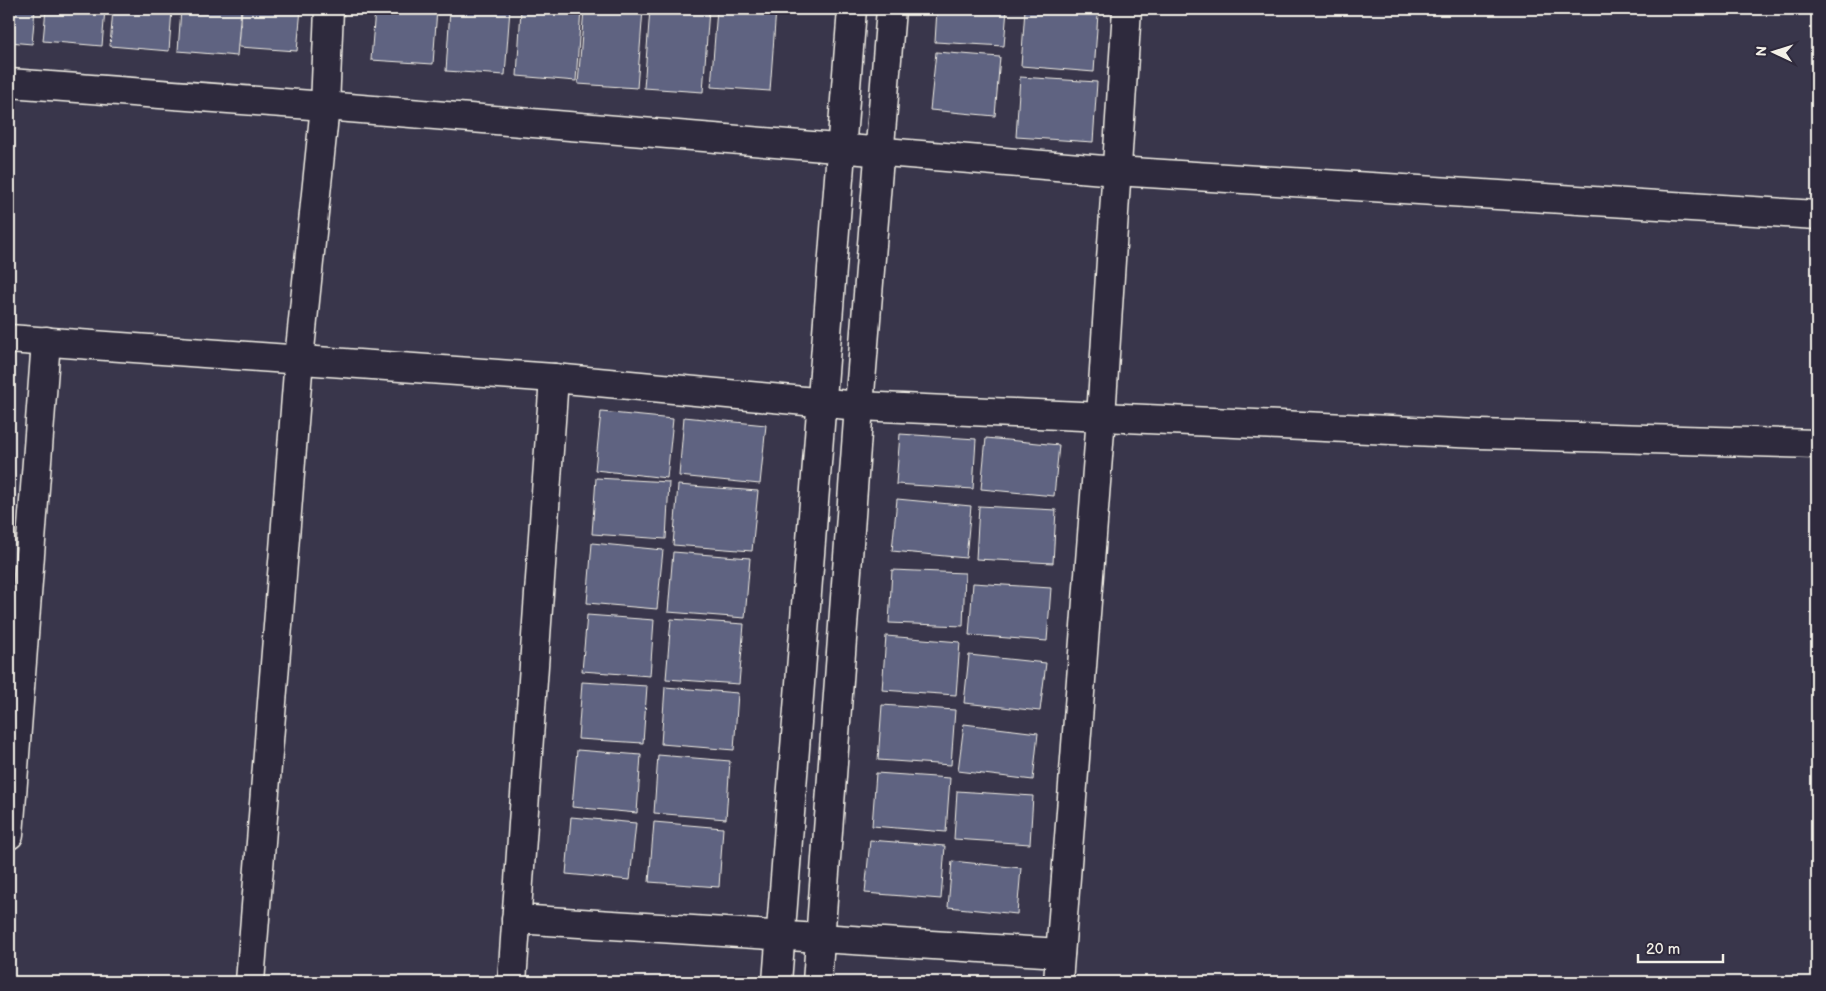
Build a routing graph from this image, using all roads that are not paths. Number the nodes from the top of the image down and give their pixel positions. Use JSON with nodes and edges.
{"nodes":[{"id":1,"x":330,"y":9,"type":"edge"},
{"id":2,"x":852,"y":9,"type":"edge"},
{"id":3,"x":891,"y":9,"type":"edge"},
{"id":4,"x":1128,"y":9,"type":"edge"},
{"id":5,"x":9,"y":83,"type":"edge"},
{"id":6,"x":325,"y":106,"type":"junction"},
{"id":7,"x":842,"y":148,"type":"junction"},
{"id":8,"x":879,"y":151,"type":"junction"},
{"id":9,"x":1116,"y":171,"type":"junction"},
{"id":10,"x":1817,"y":215,"type":"edge"},
{"id":11,"x":9,"y":339,"type":"edge"},
{"id":12,"x":46,"y":341,"type":"junction"},
{"id":13,"x":300,"y":359,"type":"junction"},
{"id":14,"x":554,"y":378,"type":"junction"},
{"id":15,"x":821,"y":402,"type":"junction"},
{"id":16,"x":859,"y":406,"type":"junction"},
{"id":17,"x":1101,"y":417,"type":"junction"},
{"id":18,"x":1817,"y":444,"type":"edge"},
{"id":19,"x":9,"y":834,"type":"edge"},
{"id":20,"x":516,"y":919,"type":"junction"},
{"id":21,"x":780,"y":935,"type":"junction"},
{"id":22,"x":820,"y":939,"type":"junction"},
{"id":23,"x":1060,"y":953,"type":"junction"},
{"id":24,"x":250,"y":982,"type":"edge"},
{"id":25,"x":512,"y":982,"type":"edge"},
{"id":26,"x":777,"y":982,"type":"edge"},
{"id":27,"x":818,"y":982,"type":"edge"},
{"id":28,"x":1058,"y":982,"type":"edge"}],
"edges":[{"from":1,"to":6,"type":"street"},
{"from":2,"to":7,"type":"street"},
{"from":3,"to":8,"type":"street"},
{"from":4,"to":9,"type":"street"},
{"from":5,"to":6,"type":"street"},
{"from":6,"to":7,"type":"street"},
{"from":6,"to":13,"type":"street"},
{"from":7,"to":8,"type":"street"},
{"from":7,"to":15,"type":"street"},
{"from":8,"to":9,"type":"street"},
{"from":8,"to":16,"type":"street"},
{"from":9,"to":10,"type":"street"},
{"from":9,"to":17,"type":"street"},
{"from":11,"to":12,"type":"street"},
{"from":12,"to":13,"type":"street"},
{"from":12,"to":19,"type":"street"},
{"from":13,"to":14,"type":"street"},
{"from":13,"to":24,"type":"street"},
{"from":14,"to":15,"type":"street"},
{"from":14,"to":20,"type":"street"},
{"from":15,"to":16,"type":"street"},
{"from":15,"to":21,"type":"street"},
{"from":16,"to":17,"type":"street"},
{"from":16,"to":22,"type":"street"},
{"from":17,"to":18,"type":"street"},
{"from":17,"to":23,"type":"street"},
{"from":20,"to":21,"type":"street"},
{"from":20,"to":25,"type":"street"},
{"from":21,"to":22,"type":"street"},
{"from":21,"to":26,"type":"street"},
{"from":22,"to":23,"type":"street"},
{"from":22,"to":27,"type":"street"},
{"from":23,"to":28,"type":"street"}]}
